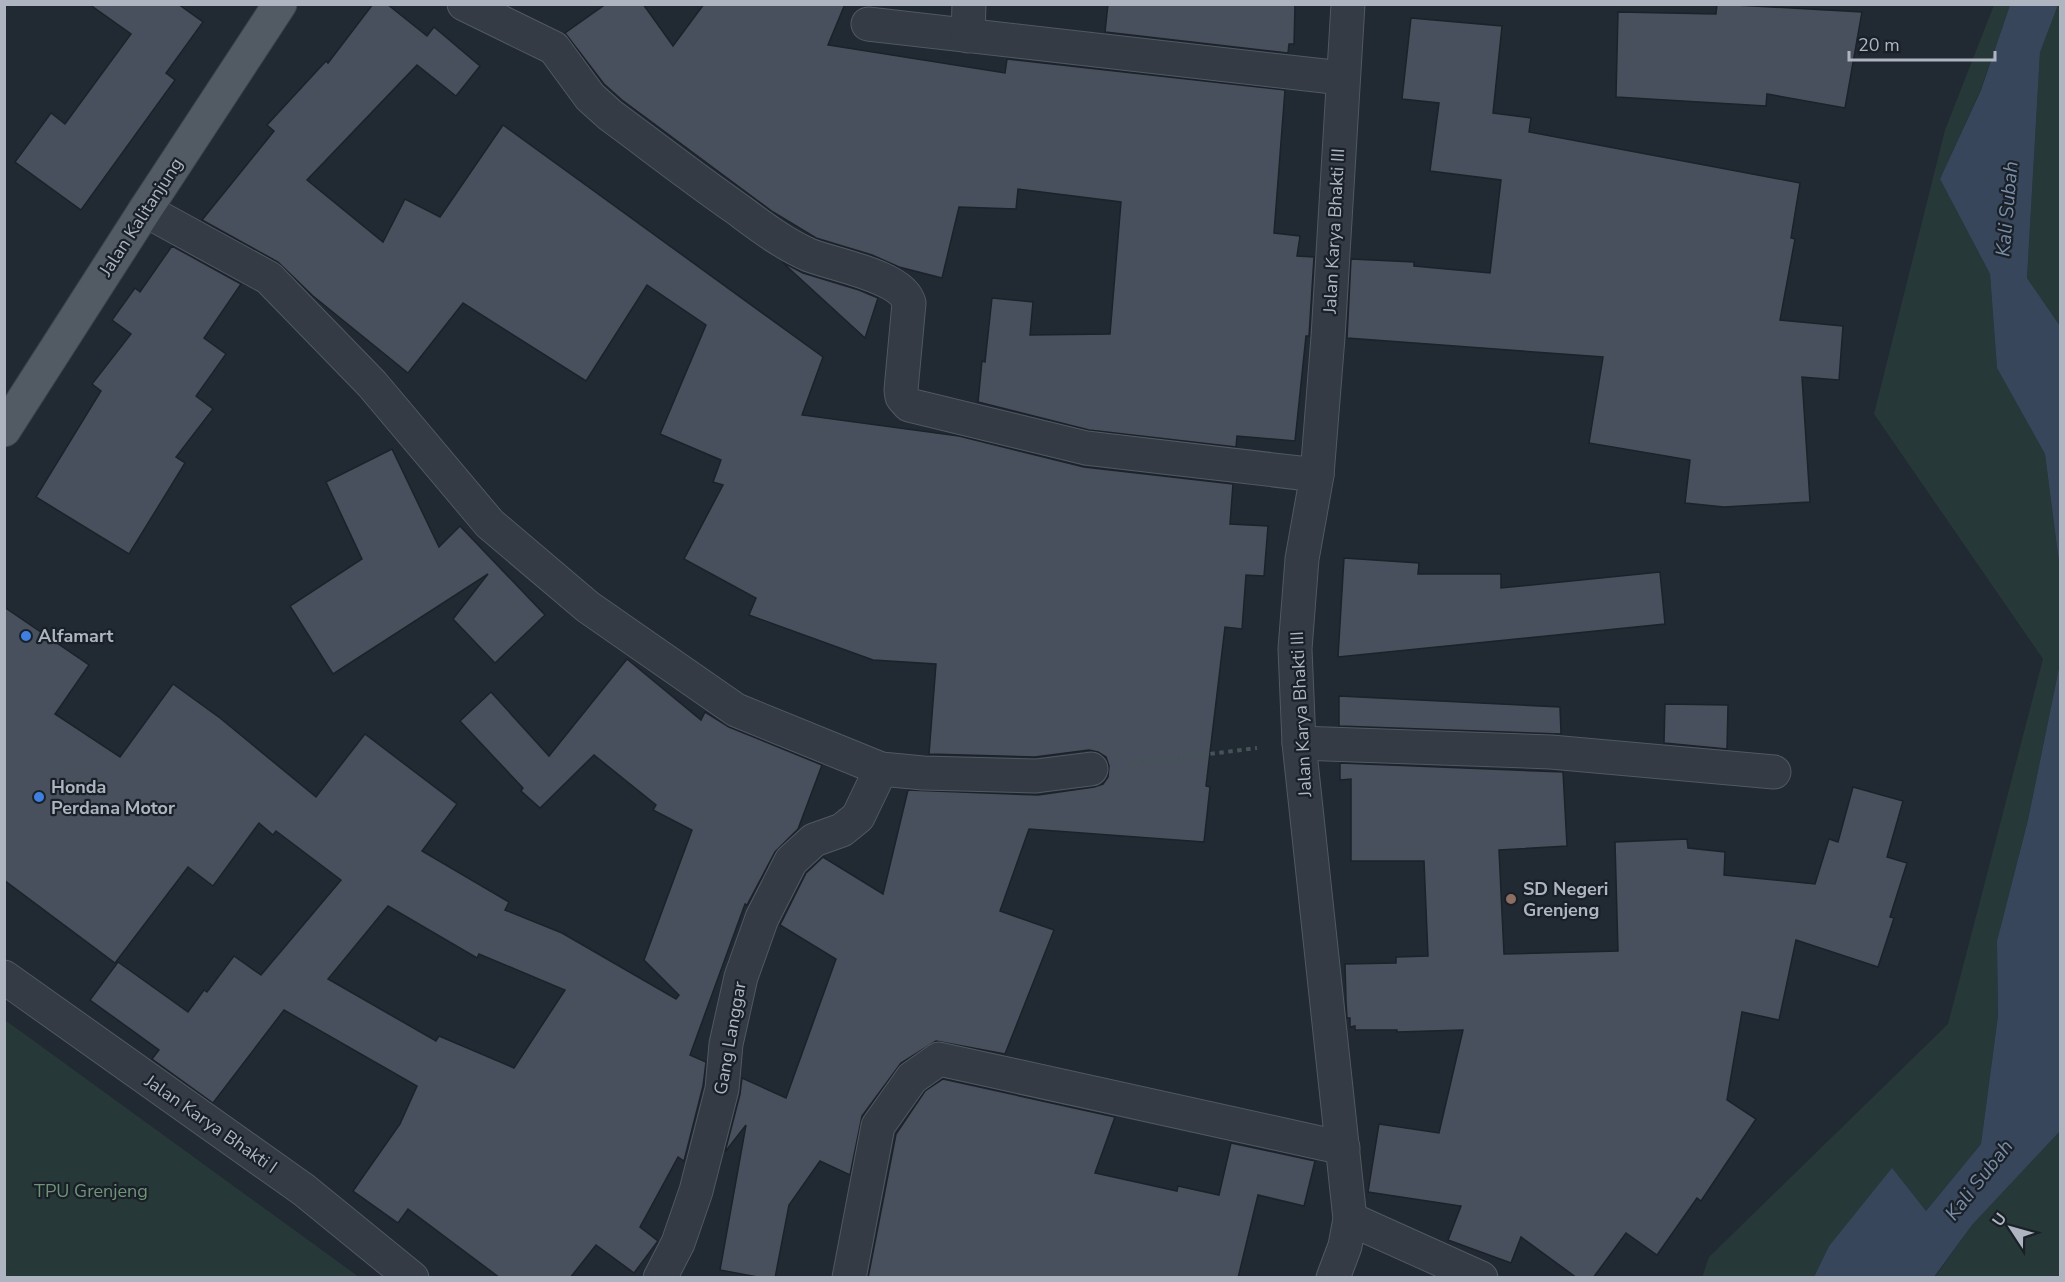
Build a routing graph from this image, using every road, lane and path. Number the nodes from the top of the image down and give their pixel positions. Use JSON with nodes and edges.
{"nodes":[{"id":1,"x":280,"y":4,"type":"edge"},
{"id":2,"x":464,"y":4,"type":"edge"},
{"id":3,"x":1348,"y":4,"type":"edge"},
{"id":4,"x":969,"y":20,"type":"edge"},
{"id":5,"x":868,"y":24,"type":"dead end"},
{"id":6,"x":1342,"y":78,"type":"junction"},
{"id":7,"x":145,"y":210,"type":"junction"},
{"id":8,"x":4,"y":430,"type":"edge"},
{"id":9,"x":1317,"y":475,"type":"junction"},
{"id":10,"x":1299,"y":742,"type":"junction"},
{"id":11,"x":881,"y":769,"type":"junction"},
{"id":12,"x":1091,"y":769,"type":"joint"},
{"id":13,"x":1774,"y":772,"type":"dead end"},
{"id":14,"x":4,"y":977,"type":"edge"},
{"id":15,"x":1344,"y":1148,"type":"junction"},
{"id":16,"x":1350,"y":1219,"type":"junction"},
{"id":17,"x":412,"y":1278,"type":"edge"},
{"id":18,"x":660,"y":1278,"type":"edge"},
{"id":19,"x":849,"y":1278,"type":"edge"},
{"id":20,"x":1333,"y":1278,"type":"edge"},
{"id":21,"x":1481,"y":1278,"type":"edge"}],
"edges":[{"from":1,"to":7,"type":"main road","name":"Jalan Kalitanjung"},
{"from":2,"to":9,"type":"street"},
{"from":3,"to":6,"type":"street","name":"Jalan Karya Bhakti III"},
{"from":4,"to":5,"type":"street"},
{"from":4,"to":6,"type":"street"},
{"from":6,"to":9,"type":"street","name":"Jalan Karya Bhakti III"},
{"from":7,"to":8,"type":"main road","name":"Jalan Kalitanjung"},
{"from":7,"to":11,"type":"street"},
{"from":9,"to":10,"type":"street","name":"Jalan Karya Bhakti III"},
{"from":10,"to":12,"type":"path"},
{"from":10,"to":13,"type":"street"},
{"from":10,"to":15,"type":"street","name":"Jalan Karya Bhakti III"},
{"from":11,"to":12,"type":"street"},
{"from":11,"to":18,"type":"street","name":"Gang Langgar"},
{"from":14,"to":17,"type":"street","name":"Jalan Karya Bhakti I"},
{"from":15,"to":16,"type":"street","name":"Jalan Karya Bhakti III"},
{"from":15,"to":19,"type":"street"},
{"from":16,"to":20,"type":"street","name":"Jalan Karya Bhakti III"},
{"from":16,"to":21,"type":"street"}]}
